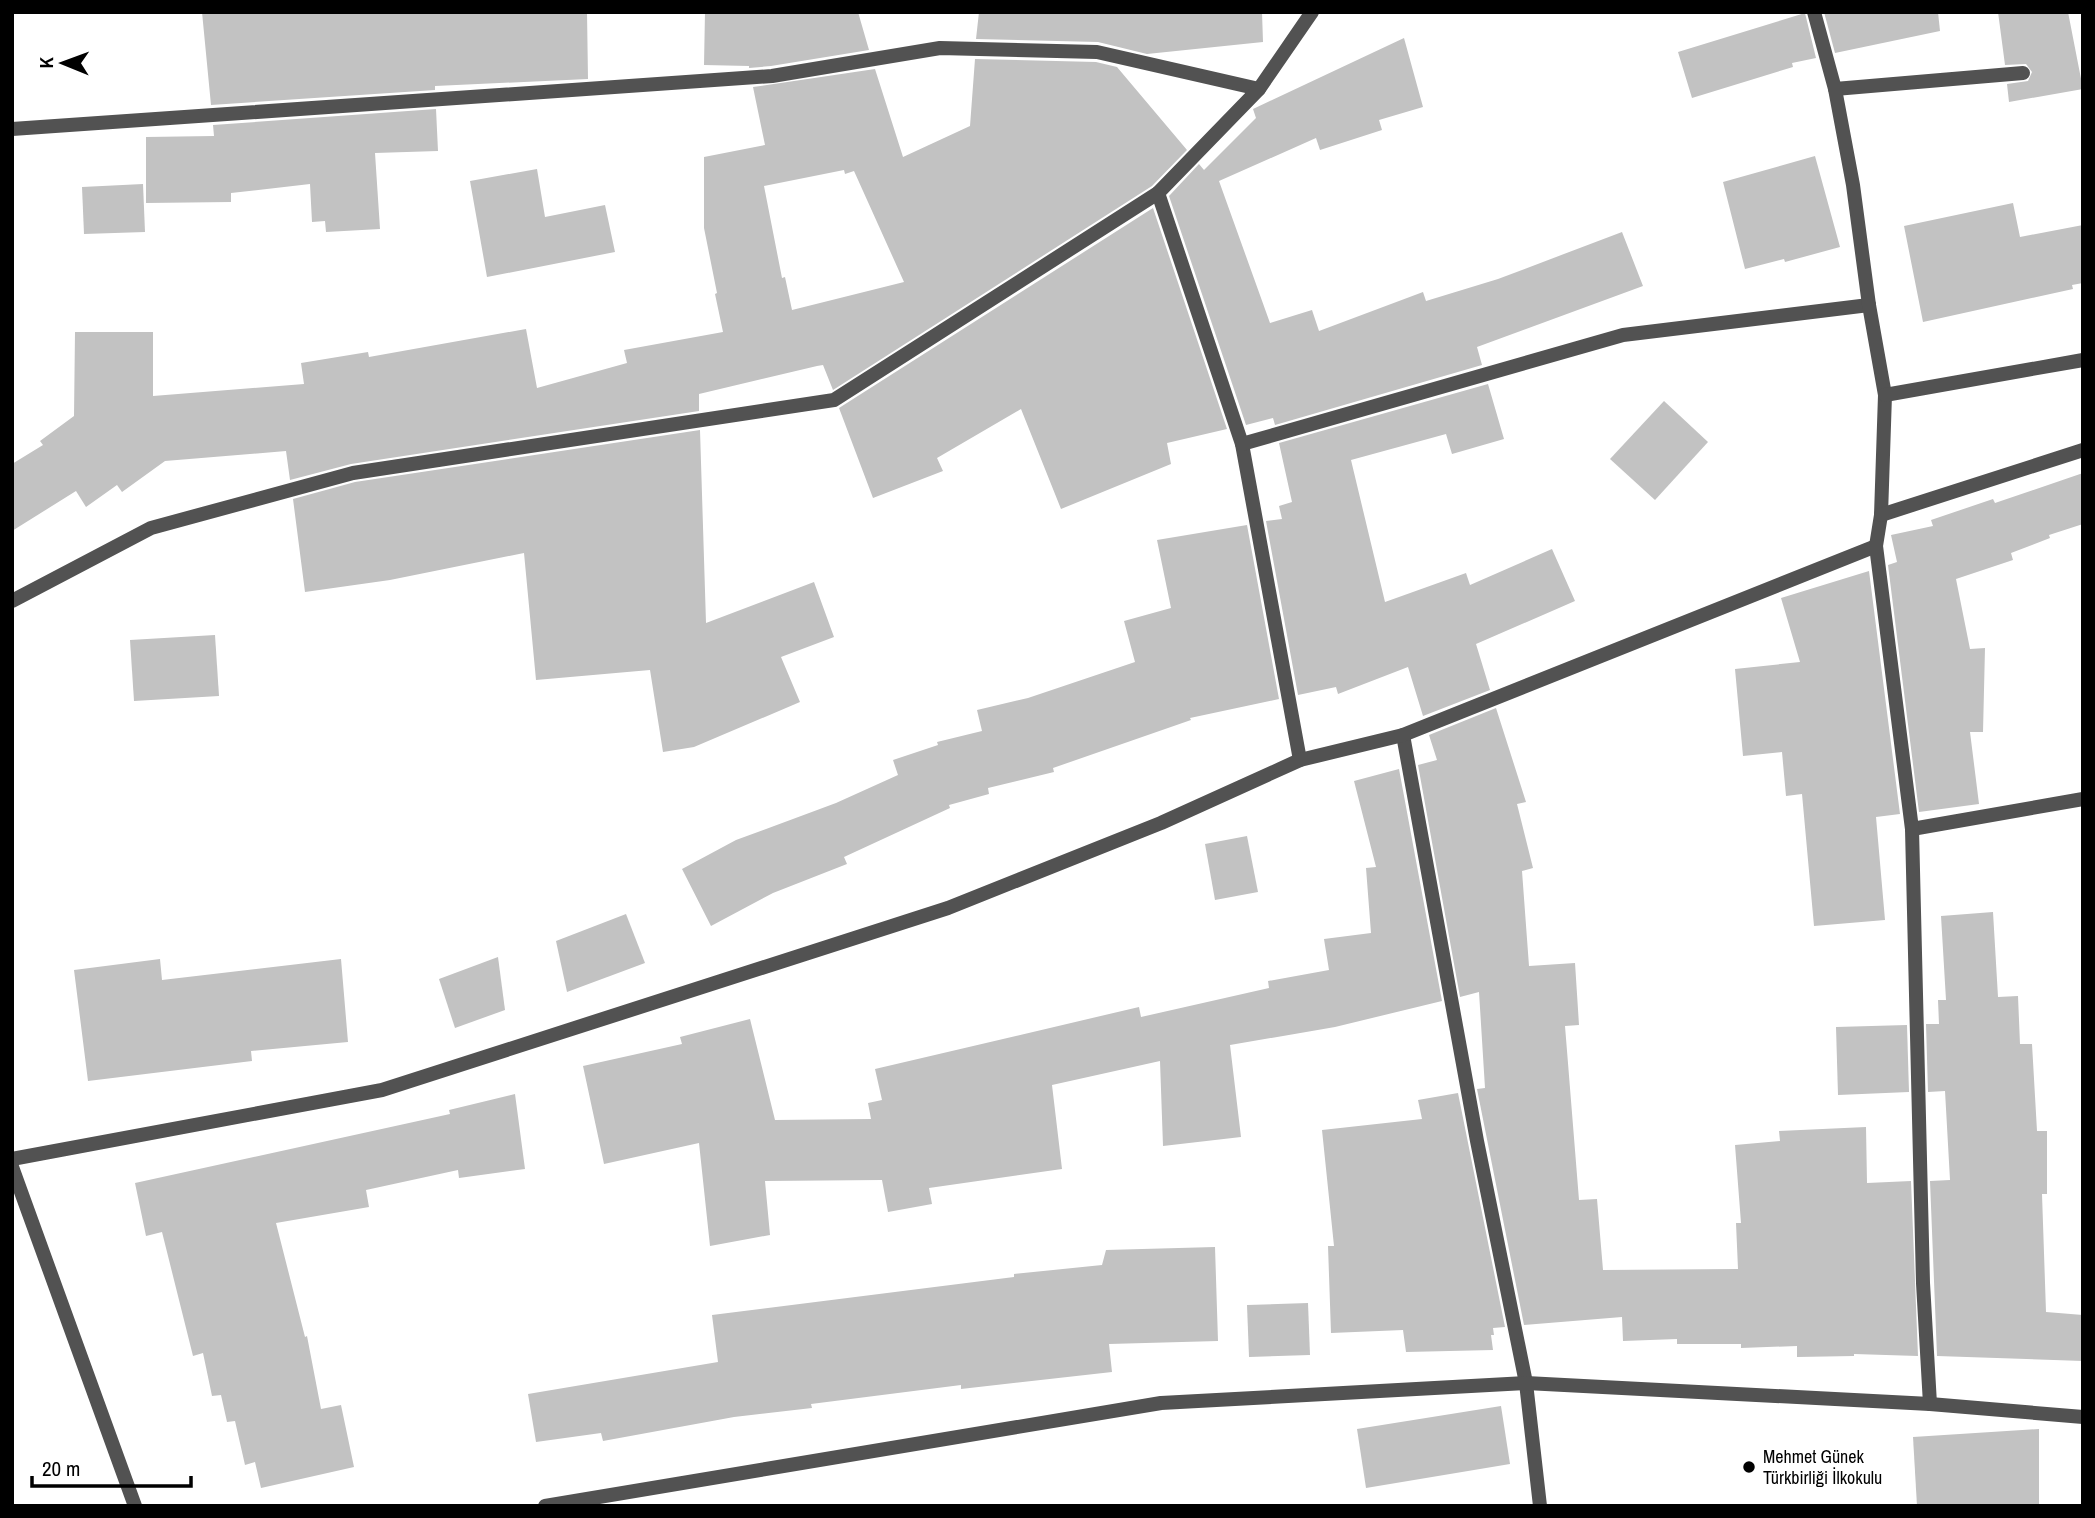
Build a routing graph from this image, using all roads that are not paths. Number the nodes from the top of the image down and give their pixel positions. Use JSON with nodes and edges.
{"nodes":[{"id":1,"x":1312,"y":12,"type":"edge"},
{"id":2,"x":1814,"y":12,"type":"edge"},
{"id":3,"x":2023,"y":73,"type":"dead end"},
{"id":4,"x":1259,"y":89,"type":"junction"},
{"id":5,"x":1835,"y":89,"type":"junction"},
{"id":6,"x":12,"y":129,"type":"edge"},
{"id":7,"x":1158,"y":193,"type":"junction"},
{"id":8,"x":1869,"y":305,"type":"junction"},
{"id":9,"x":2083,"y":360,"type":"edge"},
{"id":10,"x":1885,"y":395,"type":"junction"},
{"id":11,"x":1242,"y":444,"type":"junction"},
{"id":12,"x":2083,"y":450,"type":"edge"},
{"id":13,"x":1881,"y":515,"type":"junction"},
{"id":14,"x":1876,"y":545,"type":"junction"},
{"id":15,"x":12,"y":601,"type":"edge"},
{"id":16,"x":1403,"y":735,"type":"junction"},
{"id":17,"x":1300,"y":761,"type":"junction"},
{"id":18,"x":2083,"y":799,"type":"edge"},
{"id":19,"x":1913,"y":829,"type":"junction"},
{"id":20,"x":12,"y":1159,"type":"edge"},
{"id":21,"x":12,"y":1167,"type":"edge"},
{"id":22,"x":1526,"y":1383,"type":"junction"},
{"id":23,"x":1930,"y":1405,"type":"junction"},
{"id":24,"x":2083,"y":1417,"type":"edge"},
{"id":25,"x":135,"y":1506,"type":"edge"},
{"id":26,"x":545,"y":1506,"type":"edge"},
{"id":27,"x":1540,"y":1506,"type":"edge"}],
"edges":[{"from":1,"to":4,"type":"street"},
{"from":2,"to":5,"type":"street"},
{"from":3,"to":5,"type":"street"},
{"from":4,"to":6,"type":"street"},
{"from":4,"to":7,"type":"street"},
{"from":5,"to":8,"type":"street"},
{"from":7,"to":11,"type":"street"},
{"from":7,"to":15,"type":"street"},
{"from":8,"to":10,"type":"street"},
{"from":8,"to":11,"type":"street"},
{"from":9,"to":10,"type":"street"},
{"from":10,"to":13,"type":"street"},
{"from":11,"to":17,"type":"street"},
{"from":12,"to":13,"type":"street"},
{"from":13,"to":14,"type":"street"},
{"from":14,"to":16,"type":"street"},
{"from":14,"to":19,"type":"street"},
{"from":16,"to":17,"type":"street"},
{"from":16,"to":22,"type":"street"},
{"from":17,"to":20,"type":"street"},
{"from":18,"to":19,"type":"street"},
{"from":19,"to":23,"type":"street"},
{"from":21,"to":25,"type":"street"},
{"from":22,"to":23,"type":"street"},
{"from":22,"to":26,"type":"street"},
{"from":22,"to":27,"type":"street"},
{"from":23,"to":24,"type":"street"}]}
